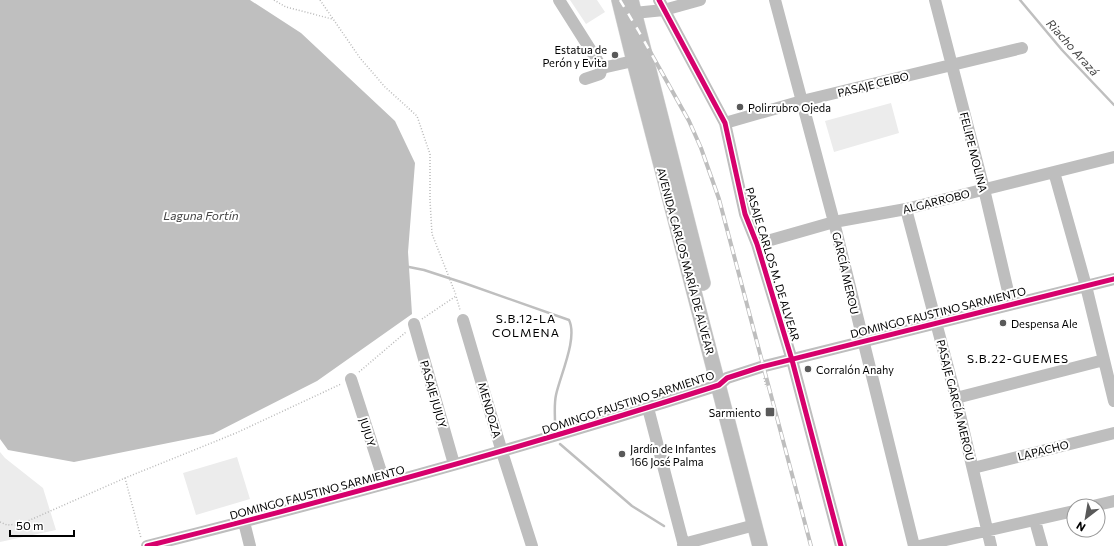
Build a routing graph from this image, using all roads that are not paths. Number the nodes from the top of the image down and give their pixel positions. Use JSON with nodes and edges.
{"nodes":[{"id":1,"x":559,"y":0,"type":"edge"},
{"id":2,"x":619,"y":0,"type":"edge"},
{"id":3,"x":700,"y":0,"type":"edge"},
{"id":4,"x":775,"y":0,"type":"edge"},
{"id":5,"x":935,"y":0,"type":"edge"},
{"id":6,"x":661,"y":5,"type":"edge"},
{"id":7,"x":630,"y":10,"type":"edge"},
{"id":8,"x":1022,"y":48,"type":"dead end"},
{"id":9,"x":640,"y":60,"type":"junction"},
{"id":10,"x":952,"y":65,"type":"junction"},
{"id":11,"x":602,"y":68,"type":"junction"},
{"id":12,"x":585,"y":79,"type":"dead end"},
{"id":13,"x":802,"y":101,"type":"junction"},
{"id":14,"x":725,"y":123,"type":"junction"},
{"id":15,"x":1114,"y":157,"type":"edge"},
{"id":16,"x":1054,"y":172,"type":"junction"},
{"id":17,"x":984,"y":189,"type":"junction"},
{"id":18,"x":906,"y":209,"type":"junction"},
{"id":19,"x":834,"y":222,"type":"junction"},
{"id":20,"x":757,"y":244,"type":"junction"},
{"id":21,"x":1114,"y":279,"type":"edge"},
{"id":22,"x":1086,"y":286,"type":"junction"},
{"id":23,"x":1011,"y":304,"type":"junction"},
{"id":24,"x":463,"y":320,"type":"road end"},
{"id":25,"x":936,"y":323,"type":"junction"},
{"id":26,"x":414,"y":324,"type":"road end"},
{"id":27,"x":862,"y":341,"type":"junction"},
{"id":28,"x":792,"y":360,"type":"junction"},
{"id":29,"x":1104,"y":360,"type":"junction"},
{"id":30,"x":352,"y":379,"type":"road end"},
{"id":31,"x":723,"y":382,"type":"junction"},
{"id":32,"x":956,"y":398,"type":"junction"},
{"id":33,"x":1114,"y":402,"type":"edge"},
{"id":34,"x":648,"y":408,"type":"junction"},
{"id":35,"x":1114,"y":432,"type":"edge"},
{"id":36,"x":502,"y":452,"type":"junction"},
{"id":37,"x":454,"y":464,"type":"junction"},
{"id":38,"x":973,"y":468,"type":"junction"},
{"id":39,"x":385,"y":484,"type":"junction"},
{"id":40,"x":1066,"y":513,"type":"edge"},
{"id":41,"x":1035,"y":521,"type":"junction"},
{"id":42,"x":244,"y":522,"type":"junction"},
{"id":43,"x":755,"y":525,"type":"junction"},
{"id":44,"x":987,"y":530,"type":"junction"},
{"id":45,"x":144,"y":542,"type":"edge"},
{"id":46,"x":684,"y":545,"type":"edge"},
{"id":47,"x":250,"y":546,"type":"edge"},
{"id":48,"x":532,"y":546,"type":"edge"},
{"id":49,"x":760,"y":546,"type":"edge"},
{"id":50,"x":770,"y":546,"type":"edge"},
{"id":51,"x":841,"y":546,"type":"edge"},
{"id":52,"x":914,"y":546,"type":"edge"},
{"id":53,"x":919,"y":546,"type":"edge"},
{"id":54,"x":992,"y":546,"type":"edge"},
{"id":55,"x":1042,"y":546,"type":"edge"}],
"edges":[{"from":1,"to":11,"type":"street"},
{"from":2,"to":7,"type":"main road","name":"AVENIDA CARLOS MARÍA DE ALVEAR"},
{"from":3,"to":6,"type":"street"},
{"from":4,"to":13,"type":"street","name":"GARCÍA MEROU"},
{"from":5,"to":10,"type":"street","name":"FELIPE MOLINA"},
{"from":6,"to":7,"type":"street"},
{"from":6,"to":14,"type":"street","name":"PASAJE CARLOS M. DE ALVEAR"},
{"from":7,"to":9,"type":"main road","name":"AVENIDA CARLOS MARÍA DE ALVEAR"},
{"from":8,"to":10,"type":"street","name":"PASAJE CEIBO"},
{"from":9,"to":11,"type":"street"},
{"from":9,"to":31,"type":"main road","name":"AVENIDA CARLOS MARÍA DE ALVEAR"},
{"from":10,"to":13,"type":"street","name":"PASAJE CEIBO"},
{"from":10,"to":17,"type":"street","name":"FELIPE MOLINA"},
{"from":11,"to":12,"type":"street"},
{"from":13,"to":14,"type":"street","name":"PASAJE CEIBO"},
{"from":13,"to":19,"type":"street","name":"GARCÍA MEROU"},
{"from":14,"to":20,"type":"street","name":"PASAJE CARLOS M. DE ALVEAR"},
{"from":15,"to":16,"type":"street","name":"ALGARROBO"},
{"from":16,"to":17,"type":"street","name":"ALGARROBO"},
{"from":16,"to":22,"type":"street"},
{"from":17,"to":18,"type":"street","name":"ALGARROBO"},
{"from":17,"to":23,"type":"street","name":"FELIPE MOLINA"},
{"from":18,"to":19,"type":"street","name":"ALGARROBO"},
{"from":18,"to":25,"type":"street","name":"PASAJE GARCÍA MEROU"},
{"from":19,"to":20,"type":"street","name":"ALGARROBO"},
{"from":19,"to":27,"type":"street","name":"GARCÍA MEROU"},
{"from":20,"to":28,"type":"street","name":"PASAJE CARLOS M. DE ALVEAR"},
{"from":21,"to":22,"type":"street","name":"DOMINGO FAUSTINO SARMIENTO"},
{"from":22,"to":23,"type":"street","name":"DOMINGO FAUSTINO SARMIENTO"},
{"from":22,"to":29,"type":"street"},
{"from":23,"to":25,"type":"street","name":"DOMINGO FAUSTINO SARMIENTO"},
{"from":24,"to":36,"type":"street","name":"MENDOZA"},
{"from":25,"to":27,"type":"street","name":"DOMINGO FAUSTINO SARMIENTO"},
{"from":25,"to":32,"type":"street","name":"PASAJE GARCÍA MEROU"},
{"from":26,"to":37,"type":"street","name":"PASAJE JUJUY"},
{"from":27,"to":28,"type":"street","name":"DOMINGO FAUSTINO SARMIENTO"},
{"from":27,"to":52,"type":"street","name":"GARCÍA MEROU"},
{"from":28,"to":31,"type":"street","name":"DOMINGO FAUSTINO SARMIENTO"},
{"from":28,"to":51,"type":"street","name":"PASAJE CARLOS M. DE ALVEAR"},
{"from":29,"to":32,"type":"street"},
{"from":29,"to":33,"type":"street"},
{"from":30,"to":39,"type":"street","name":"JUJUY"},
{"from":31,"to":34,"type":"street","name":"DOMINGO FAUSTINO SARMIENTO"},
{"from":31,"to":43,"type":"main road","name":"AVENIDA CARLOS MARÍA DE ALVEAR"},
{"from":31,"to":50,"type":"main road","name":"AVENIDA CARLOS MARÍA DE ALVEAR"},
{"from":32,"to":38,"type":"street","name":"PASAJE GARCÍA MEROU"},
{"from":34,"to":36,"type":"street","name":"DOMINGO FAUSTINO SARMIENTO"},
{"from":34,"to":46,"type":"street"},
{"from":35,"to":38,"type":"street","name":"LAPACHO"},
{"from":36,"to":37,"type":"street","name":"DOMINGO FAUSTINO SARMIENTO"},
{"from":36,"to":48,"type":"street","name":"MENDOZA"},
{"from":37,"to":39,"type":"street","name":"DOMINGO FAUSTINO SARMIENTO"},
{"from":38,"to":44,"type":"street","name":"PASAJE GARCÍA MEROU"},
{"from":39,"to":42,"type":"street","name":"DOMINGO FAUSTINO SARMIENTO"},
{"from":40,"to":41,"type":"street"},
{"from":41,"to":44,"type":"street"},
{"from":41,"to":55,"type":"street"},
{"from":42,"to":45,"type":"street","name":"DOMINGO FAUSTINO SARMIENTO"},
{"from":42,"to":47,"type":"street"},
{"from":43,"to":46,"type":"street"},
{"from":43,"to":49,"type":"main road","name":"AVENIDA CARLOS MARÍA DE ALVEAR"},
{"from":44,"to":53,"type":"street"},
{"from":44,"to":54,"type":"street","name":"PASAJE GARCÍA MEROU"}]}
